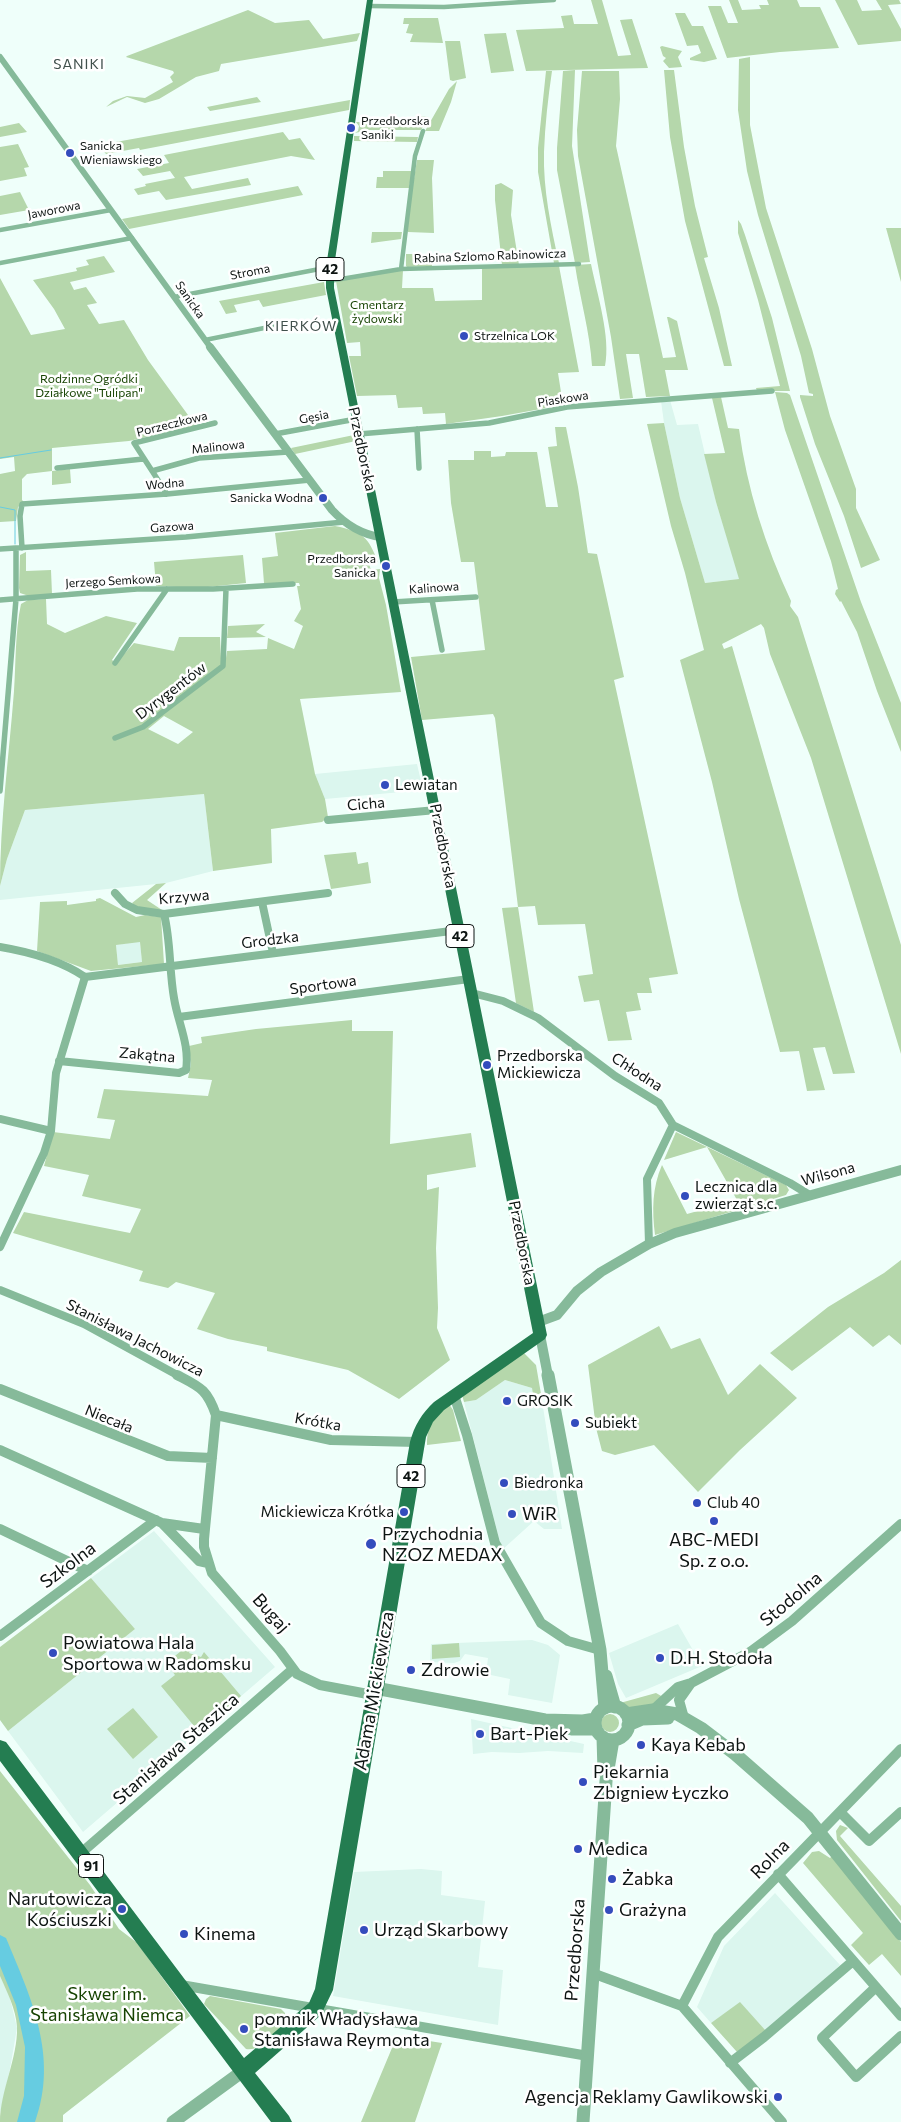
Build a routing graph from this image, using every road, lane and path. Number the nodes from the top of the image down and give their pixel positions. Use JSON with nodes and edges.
{"nodes":[{"id":1,"x":554,"y":0,"type":"edge"},
{"id":2,"x":370,"y":3,"type":"edge"},
{"id":3,"x":1,"y":59,"type":"edge"},
{"id":4,"x":423,"y":131,"type":"dead end"},
{"id":5,"x":111,"y":210,"type":"junction"},
{"id":6,"x":0,"y":230,"type":"edge"},
{"id":7,"x":132,"y":238,"type":"junction"},
{"id":8,"x":0,"y":263,"type":"edge"},
{"id":9,"x":579,"y":264,"type":"dead end"},
{"id":10,"x":330,"y":267,"type":"junction"},
{"id":11,"x":401,"y":269,"type":"junction"},
{"id":12,"x":329,"y":281,"type":"junction"},
{"id":13,"x":174,"y":297,"type":"junction"},
{"id":14,"x":279,"y":325,"type":"dead end"},
{"id":15,"x":205,"y":340,"type":"junction"},
{"id":16,"x":772,"y":391,"type":"dead end"},
{"id":17,"x":356,"y":419,"type":"junction"},
{"id":18,"x":215,"y":423,"type":"dead end"},
{"id":19,"x":418,"y":429,"type":"junction"},
{"id":20,"x":275,"y":434,"type":"junction"},
{"id":21,"x":359,"y":434,"type":"junction"},
{"id":22,"x":288,"y":452,"type":"junction"},
{"id":23,"x":143,"y":459,"type":"junction"},
{"id":24,"x":57,"y":468,"type":"dead end"},
{"id":25,"x":419,"y":468,"type":"dead end"},
{"id":26,"x":152,"y":471,"type":"junction"},
{"id":27,"x":310,"y":480,"type":"junction"},
{"id":28,"x":167,"y":494,"type":"junction"},
{"id":29,"x":344,"y":522,"type":"junction"},
{"id":30,"x":380,"y":537,"type":"junction"},
{"id":31,"x":19,"y":548,"type":"junction"},
{"id":32,"x":0,"y":550,"type":"edge"},
{"id":33,"x":293,"y":584,"type":"dead end"},
{"id":34,"x":226,"y":588,"type":"junction"},
{"id":35,"x":166,"y":589,"type":"junction"},
{"id":36,"x":476,"y":596,"type":"dead end"},
{"id":37,"x":16,"y":599,"type":"junction"},
{"id":38,"x":0,"y":600,"type":"edge"},
{"id":39,"x":432,"y":600,"type":"junction"},
{"id":40,"x":393,"y":602,"type":"junction"},
{"id":41,"x":442,"y":650,"type":"dead end"},
{"id":42,"x":114,"y":663,"type":"dead end"},
{"id":43,"x":115,"y":738,"type":"dead end"},
{"id":44,"x":0,"y":791,"type":"edge"},
{"id":45,"x":436,"y":810,"type":"junction"},
{"id":46,"x":328,"y":820,"type":"dead end"},
{"id":47,"x":115,"y":893,"type":"dead end"},
{"id":48,"x":328,"y":893,"type":"dead end"},
{"id":49,"x":262,"y":902,"type":"junction"},
{"id":50,"x":164,"y":914,"type":"junction"},
{"id":51,"x":459,"y":930,"type":"junction"},
{"id":52,"x":0,"y":947,"type":"edge"},
{"id":53,"x":273,"y":953,"type":"junction"},
{"id":54,"x":171,"y":966,"type":"junction"},
{"id":55,"x":85,"y":977,"type":"junction"},
{"id":56,"x":469,"y":980,"type":"junction"},
{"id":57,"x":472,"y":993,"type":"junction"},
{"id":58,"x":179,"y":1017,"type":"junction"},
{"id":59,"x":59,"y":1061,"type":"junction"},
{"id":60,"x":0,"y":1119,"type":"edge"},
{"id":61,"x":673,"y":1125,"type":"junction"},
{"id":62,"x":51,"y":1131,"type":"junction"},
{"id":63,"x":901,"y":1170,"type":"edge"},
{"id":64,"x":808,"y":1194,"type":"junction"},
{"id":65,"x":649,"y":1244,"type":"junction"},
{"id":66,"x":0,"y":1247,"type":"edge"},
{"id":67,"x":0,"y":1290,"type":"edge"},
{"id":68,"x":539,"y":1328,"type":"junction"},
{"id":69,"x":0,"y":1389,"type":"edge"},
{"id":70,"x":454,"y":1395,"type":"junction"},
{"id":71,"x":216,"y":1415,"type":"junction"},
{"id":72,"x":416,"y":1442,"type":"junction"},
{"id":73,"x":0,"y":1450,"type":"edge"},
{"id":74,"x":212,"y":1458,"type":"junction"},
{"id":75,"x":159,"y":1522,"type":"junction"},
{"id":76,"x":901,"y":1524,"type":"edge"},
{"id":77,"x":0,"y":1529,"type":"edge"},
{"id":78,"x":204,"y":1529,"type":"junction"},
{"id":79,"x":208,"y":1563,"type":"junction"},
{"id":80,"x":88,"y":1571,"type":"junction"},
{"id":81,"x":0,"y":1636,"type":"edge"},
{"id":82,"x":600,"y":1655,"type":"junction"},
{"id":83,"x":293,"y":1669,"type":"junction"},
{"id":84,"x":691,"y":1683,"type":"junction"},
{"id":85,"x":374,"y":1691,"type":"junction"},
{"id":86,"x":610,"y":1707,"type":"junction"},
{"id":87,"x":653,"y":1710,"type":"junction"},
{"id":88,"x":684,"y":1718,"type":"junction"},
{"id":89,"x":627,"y":1720,"type":"junction"},
{"id":90,"x":602,"y":1731,"type":"junction"},
{"id":91,"x":0,"y":1748,"type":"edge"},
{"id":92,"x":901,"y":1749,"type":"edge"},
{"id":93,"x":840,"y":1812,"type":"junction"},
{"id":94,"x":901,"y":1812,"type":"edge"},
{"id":95,"x":820,"y":1831,"type":"junction"},
{"id":96,"x":81,"y":1853,"type":"junction"},
{"id":97,"x":778,"y":1874,"type":"junction"},
{"id":98,"x":901,"y":1934,"type":"edge"},
{"id":99,"x":853,"y":1961,"type":"junction"},
{"id":100,"x":592,"y":1973,"type":"junction"},
{"id":101,"x":180,"y":1985,"type":"junction"},
{"id":102,"x":876,"y":1987,"type":"junction"},
{"id":103,"x":682,"y":2006,"type":"junction"},
{"id":104,"x":315,"y":2009,"type":"junction"},
{"id":105,"x":901,"y":2016,"type":"edge"},
{"id":106,"x":901,"y":2036,"type":"edge"},
{"id":107,"x":588,"y":2056,"type":"junction"},
{"id":108,"x":730,"y":2063,"type":"junction"},
{"id":109,"x":243,"y":2071,"type":"junction"},
{"id":110,"x":173,"y":2122,"type":"edge"},
{"id":111,"x":283,"y":2122,"type":"edge"},
{"id":112,"x":583,"y":2122,"type":"edge"},
{"id":113,"x":782,"y":2122,"type":"edge"}],
"edges":[{"from":1,"to":2,"type":"street"},
{"from":2,"to":10,"type":"main road","name":"Przedborska","number":"42"},
{"from":3,"to":5,"type":"street","name":"Sanicka"},
{"from":4,"to":11,"type":"street"},
{"from":5,"to":6,"type":"street","name":"Jaworowa"},
{"from":5,"to":7,"type":"street","name":"Sanicka"},
{"from":7,"to":8,"type":"street"},
{"from":7,"to":13,"type":"street","name":"Sanicka"},
{"from":9,"to":11,"type":"street","name":"Rabina Szlomo Rabinowicza"},
{"from":10,"to":12,"type":"main road","name":"Przedborska","number":"42"},
{"from":10,"to":13,"type":"street","name":"Stroma"},
{"from":11,"to":12,"type":"street","name":"Rabina Szlomo Rabinowicza"},
{"from":12,"to":17,"type":"main road","name":"Przedborska","number":"42"},
{"from":13,"to":15,"type":"street","name":"Sanicka"},
{"from":14,"to":15,"type":"street"},
{"from":15,"to":20,"type":"street","name":"Sanicka"},
{"from":16,"to":19,"type":"street","name":"Piaskowa"},
{"from":17,"to":20,"type":"street","name":"Gęsia"},
{"from":17,"to":21,"type":"main road","name":"Przedborska","number":"42"},
{"from":18,"to":23,"type":"street","name":"Porzeczkowa"},
{"from":19,"to":21,"type":"street","name":"Piaskowa"},
{"from":19,"to":25,"type":"street"},
{"from":20,"to":22,"type":"street","name":"Sanicka"},
{"from":21,"to":30,"type":"main road","name":"Przedborska","number":"42"},
{"from":22,"to":26,"type":"street","name":"Malinowa"},
{"from":22,"to":27,"type":"street","name":"Sanicka"},
{"from":23,"to":24,"type":"street"},
{"from":23,"to":26,"type":"street","name":"Porzeczkowa"},
{"from":26,"to":28,"type":"street","name":"Porzeczkowa"},
{"from":27,"to":28,"type":"street","name":"Wodna"},
{"from":27,"to":29,"type":"street","name":"Sanicka"},
{"from":28,"to":31,"type":"street","name":"Wodna"},
{"from":29,"to":30,"type":"street","name":"Sanicka"},
{"from":29,"to":31,"type":"street","name":"Gazowa"},
{"from":30,"to":40,"type":"main road","name":"Przedborska","number":"42"},
{"from":31,"to":32,"type":"street","name":"Gazowa"},
{"from":31,"to":37,"type":"street"},
{"from":33,"to":34,"type":"street","name":"Jerzego Semkowa"},
{"from":34,"to":35,"type":"street","name":"Jerzego Semkowa"},
{"from":34,"to":43,"type":"street","name":"Dyrygentów"},
{"from":35,"to":37,"type":"street","name":"Jerzego Semkowa"},
{"from":35,"to":42,"type":"street"},
{"from":36,"to":39,"type":"street","name":"Kalinowa"},
{"from":37,"to":38,"type":"street"},
{"from":37,"to":44,"type":"street"},
{"from":39,"to":40,"type":"street","name":"Kalinowa"},
{"from":39,"to":41,"type":"street"},
{"from":40,"to":45,"type":"main road","name":"Przedborska","number":"42"},
{"from":45,"to":46,"type":"street","name":"Cicha"},
{"from":45,"to":51,"type":"main road","name":"Przedborska","number":"42"},
{"from":47,"to":50,"type":"street","name":"Krzywa"},
{"from":48,"to":49,"type":"street","name":"Krzywa"},
{"from":49,"to":50,"type":"street","name":"Krzywa"},
{"from":49,"to":53,"type":"street"},
{"from":50,"to":54,"type":"street","name":"Zakątna"},
{"from":51,"to":53,"type":"street","name":"Grodzka"},
{"from":51,"to":56,"type":"main road","name":"Przedborska","number":"42"},
{"from":52,"to":55,"type":"street"},
{"from":53,"to":54,"type":"street","name":"Grodzka"},
{"from":54,"to":55,"type":"street","name":"Grodzka"},
{"from":54,"to":58,"type":"street","name":"Zakątna"},
{"from":55,"to":59,"type":"street"},
{"from":56,"to":57,"type":"main road","name":"Przedborska","number":"42"},
{"from":56,"to":58,"type":"street","name":"Sportowa"},
{"from":57,"to":61,"type":"street","name":"Chłodna"},
{"from":57,"to":68,"type":"main road","name":"Przedborska","number":"42"},
{"from":58,"to":59,"type":"street","name":"Zakątna"},
{"from":59,"to":62,"type":"street"},
{"from":60,"to":62,"type":"street"},
{"from":61,"to":64,"type":"street"},
{"from":61,"to":65,"type":"street"},
{"from":62,"to":66,"type":"street"},
{"from":63,"to":64,"type":"street","name":"Wilsona"},
{"from":64,"to":65,"type":"street","name":"Wilsona"},
{"from":65,"to":68,"type":"street","name":"Wilsona"},
{"from":67,"to":71,"type":"street","name":"Stanisława Jachowicza"},
{"from":68,"to":70,"type":"main road","name":"Adama Mickiewicza","number":"42"},
{"from":68,"to":82,"type":"street","name":"Przedborska"},
{"from":69,"to":74,"type":"street","name":"Niecała"},
{"from":70,"to":72,"type":"main road","name":"Adama Mickiewicza","number":"42"},
{"from":70,"to":82,"type":"street"},
{"from":71,"to":72,"type":"street","name":"Krótka"},
{"from":71,"to":74,"type":"street"},
{"from":72,"to":85,"type":"main road","name":"Adama Mickiewicza","number":"42"},
{"from":73,"to":75,"type":"street","name":"Bugaj"},
{"from":74,"to":78,"type":"street"},
{"from":75,"to":78,"type":"street","name":"Bugaj"},
{"from":75,"to":79,"type":"street","name":"Bugaj"},
{"from":75,"to":80,"type":"street","name":"Szkolna"},
{"from":76,"to":84,"type":"street","name":"Stodolna"},
{"from":77,"to":80,"type":"street"},
{"from":78,"to":79,"type":"street"},
{"from":79,"to":83,"type":"street","name":"Bugaj"},
{"from":80,"to":81,"type":"street","name":"Szkolna"},
{"from":82,"to":86,"type":"street","name":"Przedborska"},
{"from":83,"to":85,"type":"street","name":"Bugaj"},
{"from":83,"to":96,"type":"street","name":"Stanisława Staszica"},
{"from":84,"to":87,"type":"street","name":"Stodolna"},
{"from":84,"to":88,"type":"street"},
{"from":85,"to":90,"type":"street","name":"Bugaj"},
{"from":85,"to":104,"type":"main road","name":"Adama Mickiewicza","number":"42"},
{"from":86,"to":89,"type":"street"},
{"from":86,"to":90,"type":"street"},
{"from":87,"to":88,"type":"street"},
{"from":87,"to":89,"type":"street"},
{"from":88,"to":89,"type":"street"},
{"from":88,"to":95,"type":"street"},
{"from":89,"to":90,"type":"street"},
{"from":90,"to":100,"type":"street","name":"Przedborska"},
{"from":91,"to":96,"type":"main road","number":"91"},
{"from":92,"to":93,"type":"street","name":"Rolna"},
{"from":93,"to":94,"type":"street"},
{"from":93,"to":95,"type":"street","name":"Rolna"},
{"from":95,"to":97,"type":"street","name":"Rolna"},
{"from":95,"to":98,"type":"street"},
{"from":96,"to":101,"type":"main road","number":"91"},
{"from":97,"to":99,"type":"street"},
{"from":97,"to":103,"type":"street","name":"Rolna"},
{"from":99,"to":102,"type":"street"},
{"from":99,"to":108,"type":"street"},
{"from":100,"to":103,"type":"street"},
{"from":100,"to":107,"type":"street","name":"Przedborska"},
{"from":101,"to":104,"type":"street"},
{"from":101,"to":109,"type":"main road","number":"91"},
{"from":102,"to":105,"type":"street"},
{"from":102,"to":106,"type":"street"},
{"from":103,"to":108,"type":"street"},
{"from":104,"to":107,"type":"street"},
{"from":104,"to":109,"type":"main road","name":"Adama Mickiewicza","number":"42"},
{"from":107,"to":112,"type":"street","name":"Przedborska"},
{"from":108,"to":113,"type":"street"},
{"from":109,"to":110,"type":"street"},
{"from":109,"to":111,"type":"main road"}]}
